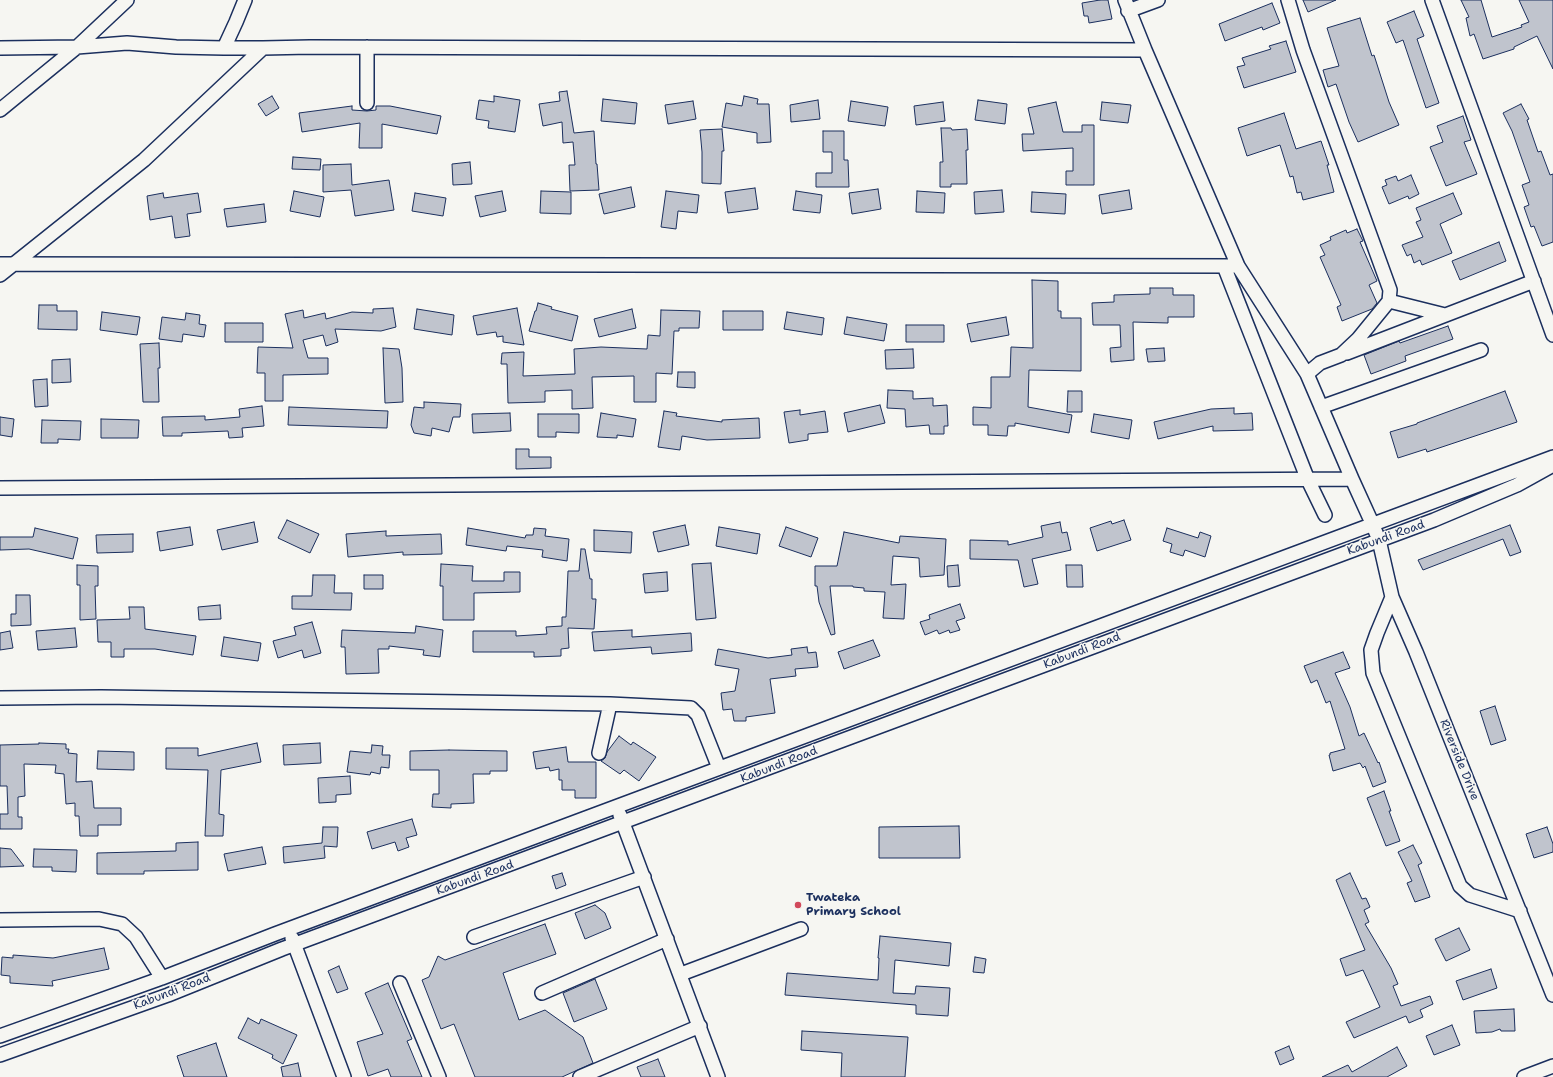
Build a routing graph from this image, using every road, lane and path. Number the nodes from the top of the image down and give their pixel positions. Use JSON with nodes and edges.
{"nodes":[{"id":1,"x":127,"y":0,"type":"edge"},
{"id":2,"x":245,"y":0,"type":"edge"},
{"id":3,"x":1158,"y":0,"type":"edge"},
{"id":4,"x":1288,"y":0,"type":"edge"},
{"id":5,"x":1432,"y":0,"type":"edge"},
{"id":6,"x":1126,"y":5,"type":"edge"},
{"id":7,"x":78,"y":47,"type":"junction"},
{"id":8,"x":367,"y":47,"type":"junction"},
{"id":9,"x":0,"y":48,"type":"edge"},
{"id":10,"x":224,"y":48,"type":"junction"},
{"id":11,"x":263,"y":48,"type":"junction"},
{"id":12,"x":1145,"y":50,"type":"junction"},
{"id":13,"x":366,"y":104,"type":"dead end"},
{"id":14,"x":0,"y":110,"type":"edge"},
{"id":15,"x":0,"y":264,"type":"edge"},
{"id":16,"x":14,"y":265,"type":"junction"},
{"id":17,"x":1224,"y":266,"type":"junction"},
{"id":18,"x":1238,"y":266,"type":"junction"},
{"id":19,"x":0,"y":275,"type":"edge"},
{"id":20,"x":1534,"y":281,"type":"junction"},
{"id":21,"x":1389,"y":301,"type":"junction"},
{"id":22,"x":1445,"y":315,"type":"junction"},
{"id":23,"x":1553,"y":335,"type":"edge"},
{"id":24,"x":1481,"y":350,"type":"dead end"},
{"id":25,"x":1341,"y":355,"type":"junction"},
{"id":26,"x":1307,"y":374,"type":"junction"},
{"id":27,"x":1321,"y":406,"type":"junction"},
{"id":28,"x":1553,"y":457,"type":"edge"},
{"id":29,"x":1553,"y":465,"type":"edge"},
{"id":30,"x":1352,"y":479,"type":"junction"},
{"id":31,"x":1308,"y":480,"type":"junction"},
{"id":32,"x":0,"y":488,"type":"edge"},
{"id":33,"x":1325,"y":514,"type":"dead end"},
{"id":34,"x":1372,"y":523,"type":"junction"},
{"id":35,"x":1379,"y":540,"type":"junction"},
{"id":36,"x":1392,"y":597,"type":"junction"},
{"id":37,"x":0,"y":698,"type":"edge"},
{"id":38,"x":900,"y":700,"type":"junction"},
{"id":39,"x":610,"y":704,"type":"junction"},
{"id":40,"x":906,"y":717,"type":"junction"},
{"id":41,"x":600,"y":753,"type":"dead end"},
{"id":42,"x":719,"y":768,"type":"junction"},
{"id":43,"x":617,"y":807,"type":"junction"},
{"id":44,"x":623,"y":823,"type":"junction"},
{"id":45,"x":644,"y":877,"type":"junction"},
{"id":46,"x":1520,"y":911,"type":"junction"},
{"id":47,"x":0,"y":920,"type":"edge"},
{"id":48,"x":288,"y":929,"type":"junction"},
{"id":49,"x":801,"y":929,"type":"dead end"},
{"id":50,"x":474,"y":936,"type":"dead end"},
{"id":51,"x":667,"y":939,"type":"junction"},
{"id":52,"x":294,"y":946,"type":"junction"},
{"id":53,"x":681,"y":974,"type":"junction"},
{"id":54,"x":162,"y":978,"type":"junction"},
{"id":55,"x":400,"y":983,"type":"dead end"},
{"id":56,"x":542,"y":993,"type":"dead end"},
{"id":57,"x":1553,"y":995,"type":"edge"},
{"id":58,"x":700,"y":1026,"type":"junction"},
{"id":59,"x":0,"y":1036,"type":"edge"},
{"id":60,"x":0,"y":1055,"type":"edge"},
{"id":61,"x":1553,"y":1066,"type":"edge"},
{"id":62,"x":716,"y":1076,"type":"edge"},
{"id":63,"x":344,"y":1077,"type":"edge"},
{"id":64,"x":438,"y":1077,"type":"edge"},
{"id":65,"x":580,"y":1077,"type":"edge"},
{"id":66,"x":1524,"y":1077,"type":"edge"}],
"edges":[{"from":1,"to":7,"type":"street"},
{"from":2,"to":10,"type":"street"},
{"from":3,"to":6,"type":"street"},
{"from":4,"to":21,"type":"street"},
{"from":5,"to":20,"type":"street"},
{"from":6,"to":12,"type":"street","name":"Riverside Drive"},
{"from":7,"to":9,"type":"street"},
{"from":7,"to":10,"type":"street"},
{"from":7,"to":14,"type":"street"},
{"from":8,"to":11,"type":"street"},
{"from":8,"to":12,"type":"street"},
{"from":8,"to":13,"type":"street"},
{"from":10,"to":11,"type":"street"},
{"from":11,"to":16,"type":"street"},
{"from":12,"to":18,"type":"street","name":"Riverside Drive"},
{"from":15,"to":16,"type":"street"},
{"from":16,"to":17,"type":"street"},
{"from":16,"to":19,"type":"street"},
{"from":17,"to":18,"type":"street"},
{"from":17,"to":31,"type":"street"},
{"from":18,"to":26,"type":"street","name":"Riverside Drive"},
{"from":20,"to":22,"type":"street"},
{"from":20,"to":23,"type":"street"},
{"from":21,"to":22,"type":"street"},
{"from":21,"to":25,"type":"street"},
{"from":22,"to":25,"type":"street"},
{"from":24,"to":27,"type":"street"},
{"from":25,"to":26,"type":"street"},
{"from":26,"to":27,"type":"street","name":"Riverside Drive"},
{"from":27,"to":30,"type":"street","name":"Riverside Drive"},
{"from":28,"to":34,"type":"street","name":"Kabundi Road"},
{"from":29,"to":35,"type":"street","name":"Kabundi Road"},
{"from":30,"to":31,"type":"street"},
{"from":30,"to":34,"type":"street","name":"Riverside Drive"},
{"from":31,"to":32,"type":"street"},
{"from":31,"to":33,"type":"street"},
{"from":34,"to":35,"type":"street","name":"Riverside Drive"},
{"from":34,"to":38,"type":"street","name":"Kabundi Road"},
{"from":35,"to":36,"type":"street","name":"Riverside Drive"},
{"from":35,"to":40,"type":"street","name":"Kabundi Road"},
{"from":36,"to":46,"type":"street","name":"Riverside Drive"},
{"from":36,"to":46,"type":"street"},
{"from":37,"to":39,"type":"street"},
{"from":38,"to":40,"type":"street"},
{"from":38,"to":42,"type":"street","name":"Kabundi Road"},
{"from":39,"to":41,"type":"street"},
{"from":39,"to":42,"type":"street"},
{"from":40,"to":44,"type":"street","name":"Kabundi Road"},
{"from":42,"to":43,"type":"street","name":"Kabundi Road"},
{"from":43,"to":44,"type":"street"},
{"from":43,"to":48,"type":"street","name":"Kabundi Road"},
{"from":44,"to":45,"type":"street"},
{"from":44,"to":52,"type":"street","name":"Kabundi Road"},
{"from":45,"to":50,"type":"street"},
{"from":45,"to":51,"type":"street"},
{"from":46,"to":57,"type":"street","name":"Riverside Drive"},
{"from":47,"to":54,"type":"street"},
{"from":48,"to":52,"type":"street"},
{"from":48,"to":54,"type":"street","name":"Kabundi Road"},
{"from":49,"to":53,"type":"street"},
{"from":51,"to":53,"type":"street"},
{"from":51,"to":56,"type":"street"},
{"from":52,"to":60,"type":"street","name":"Kabundi Road"},
{"from":52,"to":63,"type":"street"},
{"from":53,"to":58,"type":"street"},
{"from":54,"to":59,"type":"street","name":"Kabundi Road"},
{"from":55,"to":64,"type":"street"},
{"from":58,"to":62,"type":"street"},
{"from":58,"to":65,"type":"street"},
{"from":61,"to":66,"type":"street"}]}
